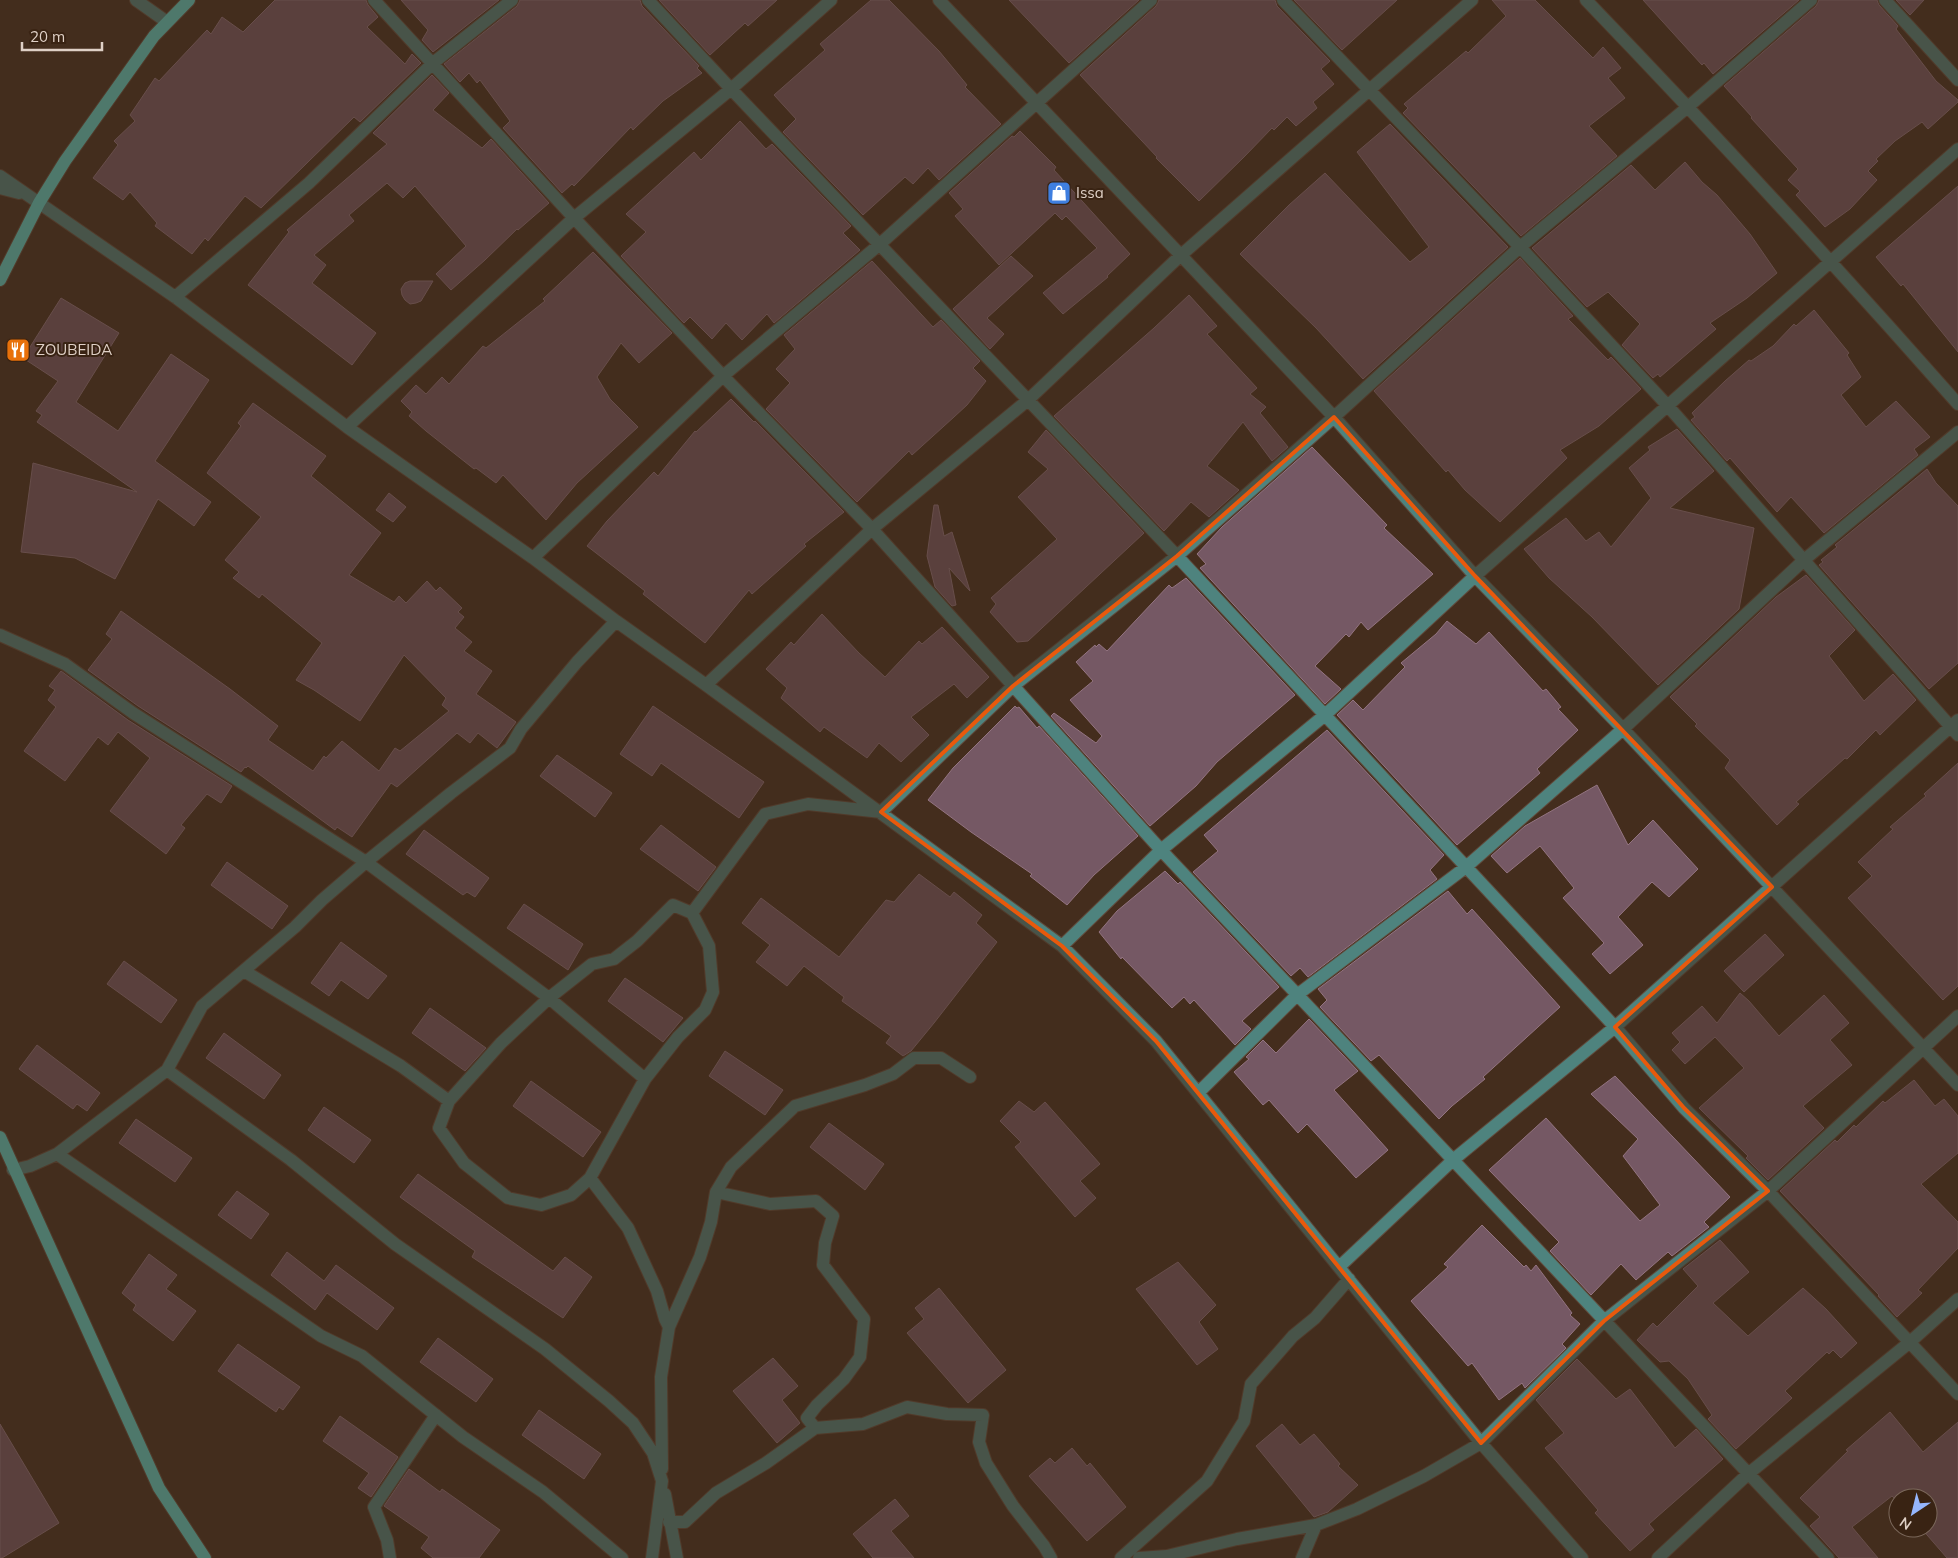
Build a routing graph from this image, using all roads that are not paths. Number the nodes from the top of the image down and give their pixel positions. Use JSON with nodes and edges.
{"nodes":[{"id":1,"x":136,"y":0,"type":"edge"},
{"id":2,"x":189,"y":0,"type":"edge"},
{"id":3,"x":374,"y":0,"type":"edge"},
{"id":4,"x":512,"y":0,"type":"edge"},
{"id":5,"x":648,"y":0,"type":"edge"},
{"id":6,"x":831,"y":0,"type":"edge"},
{"id":7,"x":939,"y":0,"type":"edge"},
{"id":8,"x":1151,"y":0,"type":"edge"},
{"id":9,"x":1283,"y":0,"type":"edge"},
{"id":10,"x":1472,"y":0,"type":"edge"},
{"id":11,"x":1586,"y":0,"type":"edge"},
{"id":12,"x":1811,"y":0,"type":"edge"},
{"id":13,"x":1885,"y":0,"type":"edge"},
{"id":14,"x":168,"y":22,"type":"junction"},
{"id":15,"x":433,"y":62,"type":"junction"},
{"id":16,"x":1958,"y":80,"type":"edge"},
{"id":17,"x":731,"y":89,"type":"junction"},
{"id":18,"x":1368,"y":90,"type":"junction"},
{"id":19,"x":1037,"y":102,"type":"junction"},
{"id":20,"x":1689,"y":106,"type":"junction"},
{"id":21,"x":1958,"y":149,"type":"edge"},
{"id":22,"x":0,"y":176,"type":"edge"},
{"id":23,"x":0,"y":188,"type":"edge"},
{"id":24,"x":27,"y":195,"type":"junction"},
{"id":25,"x":38,"y":203,"type":"junction"},
{"id":26,"x":574,"y":218,"type":"junction"},
{"id":27,"x":880,"y":244,"type":"junction"},
{"id":28,"x":1520,"y":247,"type":"junction"},
{"id":29,"x":1180,"y":256,"type":"junction"},
{"id":30,"x":1832,"y":261,"type":"junction"},
{"id":31,"x":0,"y":280,"type":"edge"},
{"id":32,"x":175,"y":297,"type":"junction"},
{"id":33,"x":723,"y":376,"type":"junction"},
{"id":34,"x":1028,"y":400,"type":"junction"},
{"id":35,"x":1958,"y":404,"type":"edge"},
{"id":36,"x":1667,"y":405,"type":"junction"},
{"id":37,"x":1334,"y":418,"type":"junction"},
{"id":38,"x":347,"y":427,"type":"junction"},
{"id":39,"x":1958,"y":432,"type":"edge"},
{"id":40,"x":872,"y":529,"type":"junction"},
{"id":41,"x":1177,"y":556,"type":"junction"},
{"id":42,"x":533,"y":558,"type":"junction"},
{"id":43,"x":1804,"y":560,"type":"junction"},
{"id":44,"x":1475,"y":576,"type":"junction"},
{"id":45,"x":616,"y":621,"type":"junction"},
{"id":46,"x":0,"y":635,"type":"edge"},
{"id":47,"x":706,"y":685,"type":"junction"},
{"id":48,"x":1013,"y":686,"type":"junction"},
{"id":49,"x":1325,"y":715,"type":"junction"},
{"id":50,"x":1955,"y":727,"type":"edge"},
{"id":51,"x":1623,"y":729,"type":"junction"},
{"id":52,"x":881,"y":812,"type":"junction"},
{"id":53,"x":1161,"y":850,"type":"junction"},
{"id":54,"x":366,"y":862,"type":"junction"},
{"id":55,"x":1466,"y":866,"type":"junction"},
{"id":56,"x":1772,"y":887,"type":"junction"},
{"id":57,"x":692,"y":913,"type":"junction"},
{"id":58,"x":1062,"y":946,"type":"junction"},
{"id":59,"x":244,"y":971,"type":"junction"},
{"id":60,"x":1297,"y":995,"type":"junction"},
{"id":61,"x":549,"y":998,"type":"junction"},
{"id":62,"x":1958,"y":1016,"type":"edge"},
{"id":63,"x":1615,"y":1027,"type":"junction"},
{"id":64,"x":1923,"y":1048,"type":"junction"},
{"id":65,"x":167,"y":1070,"type":"junction"},
{"id":66,"x":970,"y":1078,"type":"dead end"},
{"id":67,"x":645,"y":1079,"type":"junction"},
{"id":68,"x":1958,"y":1085,"type":"edge"},
{"id":69,"x":1198,"y":1092,"type":"junction"},
{"id":70,"x":449,"y":1101,"type":"junction"},
{"id":71,"x":0,"y":1137,"type":"edge"},
{"id":72,"x":57,"y":1154,"type":"junction"},
{"id":73,"x":1452,"y":1160,"type":"junction"},
{"id":74,"x":14,"y":1170,"type":"junction"},
{"id":75,"x":590,"y":1178,"type":"junction"},
{"id":76,"x":1768,"y":1190,"type":"junction"},
{"id":77,"x":716,"y":1192,"type":"junction"},
{"id":78,"x":1339,"y":1267,"type":"junction"},
{"id":79,"x":1349,"y":1279,"type":"junction"},
{"id":80,"x":1958,"y":1299,"type":"edge"},
{"id":81,"x":1604,"y":1321,"type":"junction"},
{"id":82,"x":669,"y":1327,"type":"junction"},
{"id":83,"x":1910,"y":1342,"type":"junction"},
{"id":84,"x":1958,"y":1394,"type":"edge"},
{"id":85,"x":436,"y":1415,"type":"junction"},
{"id":86,"x":815,"y":1428,"type":"junction"},
{"id":87,"x":1481,"y":1443,"type":"junction"},
{"id":88,"x":1748,"y":1474,"type":"junction"},
{"id":89,"x":662,"y":1481,"type":"junction"},
{"id":90,"x":670,"y":1522,"type":"junction"},
{"id":91,"x":1316,"y":1525,"type":"junction"},
{"id":92,"x":1575,"y":1555,"type":"edge"},
{"id":93,"x":205,"y":1558,"type":"edge"},
{"id":94,"x":390,"y":1558,"type":"edge"},
{"id":95,"x":622,"y":1558,"type":"edge"},
{"id":96,"x":652,"y":1558,"type":"edge"},
{"id":97,"x":676,"y":1558,"type":"edge"},
{"id":98,"x":1051,"y":1558,"type":"edge"},
{"id":99,"x":1121,"y":1558,"type":"edge"},
{"id":100,"x":1139,"y":1558,"type":"edge"},
{"id":101,"x":1302,"y":1558,"type":"edge"},
{"id":102,"x":1658,"y":1558,"type":"edge"},
{"id":103,"x":1828,"y":1558,"type":"edge"}],
"edges":[{"from":1,"to":14,"type":"street"},
{"from":2,"to":14,"type":"main road"},
{"from":3,"to":15,"type":"street"},
{"from":4,"to":15,"type":"street"},
{"from":5,"to":17,"type":"street"},
{"from":6,"to":17,"type":"street"},
{"from":7,"to":19,"type":"street"},
{"from":8,"to":19,"type":"street"},
{"from":9,"to":18,"type":"street"},
{"from":10,"to":18,"type":"street"},
{"from":11,"to":20,"type":"street"},
{"from":12,"to":20,"type":"street"},
{"from":13,"to":16,"type":"street"},
{"from":14,"to":25,"type":"main road"},
{"from":15,"to":26,"type":"street"},
{"from":15,"to":32,"type":"street"},
{"from":17,"to":26,"type":"street"},
{"from":17,"to":27,"type":"street"},
{"from":18,"to":28,"type":"street"},
{"from":18,"to":29,"type":"street"},
{"from":19,"to":27,"type":"street"},
{"from":19,"to":29,"type":"street"},
{"from":20,"to":28,"type":"street"},
{"from":20,"to":30,"type":"street"},
{"from":21,"to":30,"type":"street"},
{"from":22,"to":24,"type":"street"},
{"from":23,"to":24,"type":"street"},
{"from":24,"to":25,"type":"street"},
{"from":25,"to":31,"type":"main road"},
{"from":25,"to":32,"type":"street"},
{"from":26,"to":33,"type":"street"},
{"from":26,"to":38,"type":"street"},
{"from":27,"to":33,"type":"street"},
{"from":27,"to":34,"type":"street"},
{"from":28,"to":36,"type":"street"},
{"from":28,"to":37,"type":"street"},
{"from":29,"to":34,"type":"street"},
{"from":29,"to":37,"type":"street"},
{"from":30,"to":35,"type":"street"},
{"from":30,"to":36,"type":"street"},
{"from":32,"to":38,"type":"street"},
{"from":33,"to":40,"type":"street"},
{"from":33,"to":42,"type":"street"},
{"from":34,"to":40,"type":"street"},
{"from":34,"to":41,"type":"street"},
{"from":36,"to":43,"type":"street"},
{"from":36,"to":44,"type":"street"},
{"from":37,"to":41,"type":"street"},
{"from":37,"to":44,"type":"street"},
{"from":38,"to":42,"type":"street"},
{"from":39,"to":43,"type":"street"},
{"from":40,"to":47,"type":"street"},
{"from":40,"to":48,"type":"street"},
{"from":41,"to":48,"type":"street"},
{"from":41,"to":49,"type":"street"},
{"from":42,"to":45,"type":"street"},
{"from":43,"to":50,"type":"street"},
{"from":43,"to":51,"type":"street"},
{"from":44,"to":49,"type":"street"},
{"from":44,"to":51,"type":"street"},
{"from":45,"to":47,"type":"street"},
{"from":45,"to":54,"type":"street"},
{"from":46,"to":54,"type":"street"},
{"from":47,"to":52,"type":"street"},
{"from":48,"to":52,"type":"street"},
{"from":48,"to":53,"type":"street"},
{"from":49,"to":53,"type":"street"},
{"from":49,"to":55,"type":"street"},
{"from":50,"to":56,"type":"street"},
{"from":51,"to":55,"type":"street"},
{"from":51,"to":56,"type":"street"},
{"from":52,"to":57,"type":"street"},
{"from":52,"to":58,"type":"street"},
{"from":53,"to":58,"type":"street"},
{"from":53,"to":60,"type":"street"},
{"from":54,"to":59,"type":"street"},
{"from":54,"to":61,"type":"street"},
{"from":55,"to":60,"type":"street"},
{"from":55,"to":63,"type":"street"},
{"from":56,"to":63,"type":"street"},
{"from":56,"to":64,"type":"street"},
{"from":57,"to":61,"type":"street"},
{"from":57,"to":67,"type":"street"},
{"from":58,"to":69,"type":"street"},
{"from":59,"to":65,"type":"street"},
{"from":59,"to":70,"type":"street"},
{"from":60,"to":69,"type":"street"},
{"from":60,"to":73,"type":"street"},
{"from":61,"to":67,"type":"street"},
{"from":61,"to":70,"type":"street"},
{"from":62,"to":64,"type":"street"},
{"from":63,"to":73,"type":"street"},
{"from":63,"to":76,"type":"street"},
{"from":64,"to":68,"type":"street"},
{"from":64,"to":76,"type":"street"},
{"from":65,"to":72,"type":"street"},
{"from":65,"to":89,"type":"street"},
{"from":66,"to":77,"type":"street"},
{"from":67,"to":75,"type":"street"},
{"from":69,"to":78,"type":"street"},
{"from":70,"to":75,"type":"street"},
{"from":71,"to":74,"type":"main road"},
{"from":72,"to":74,"type":"street"},
{"from":72,"to":85,"type":"street"},
{"from":73,"to":78,"type":"street"},
{"from":73,"to":81,"type":"street"},
{"from":74,"to":93,"type":"main road"},
{"from":75,"to":82,"type":"street"},
{"from":76,"to":81,"type":"street"},
{"from":76,"to":83,"type":"street"},
{"from":77,"to":82,"type":"street"},
{"from":77,"to":86,"type":"street"},
{"from":78,"to":79,"type":"street"},
{"from":79,"to":87,"type":"street"},
{"from":79,"to":99,"type":"street"},
{"from":80,"to":83,"type":"street"},
{"from":81,"to":87,"type":"street"},
{"from":81,"to":88,"type":"street"},
{"from":82,"to":89,"type":"street"},
{"from":83,"to":84,"type":"street"},
{"from":83,"to":88,"type":"street"},
{"from":85,"to":94,"type":"street"},
{"from":85,"to":95,"type":"street"},
{"from":86,"to":90,"type":"street"},
{"from":86,"to":98,"type":"street"},
{"from":87,"to":91,"type":"street"},
{"from":87,"to":92,"type":"street"},
{"from":88,"to":102,"type":"street"},
{"from":88,"to":103,"type":"street"},
{"from":89,"to":90,"type":"street"},
{"from":89,"to":96,"type":"street"},
{"from":90,"to":97,"type":"street"},
{"from":91,"to":100,"type":"street"},
{"from":91,"to":101,"type":"street"}]}
